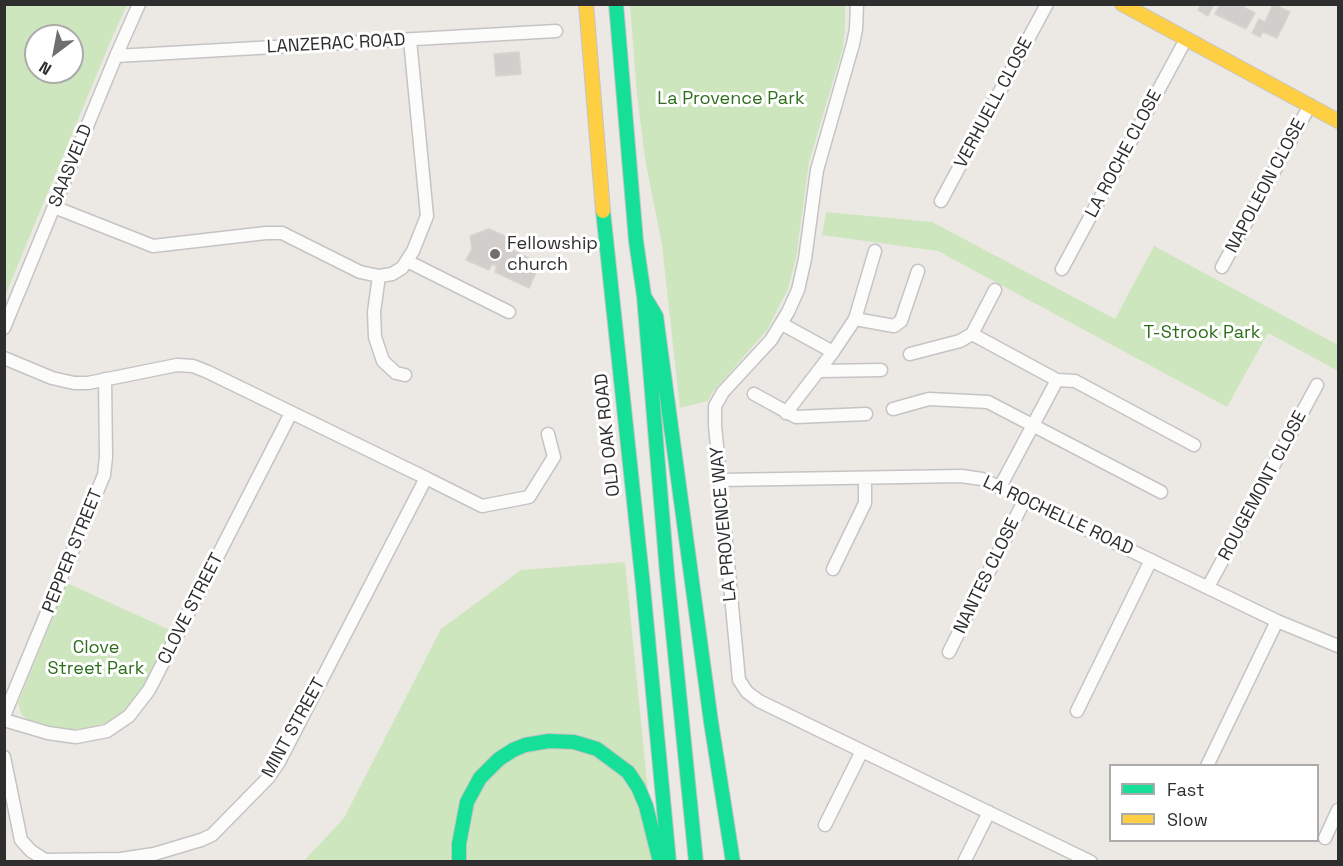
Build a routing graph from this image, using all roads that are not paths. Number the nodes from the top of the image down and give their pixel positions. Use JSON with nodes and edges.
{"nodes":[{"id":1,"x":139,"y":4,"type":"edge"},
{"id":2,"x":586,"y":4,"type":"edge"},
{"id":3,"x":616,"y":4,"type":"edge"},
{"id":4,"x":857,"y":4,"type":"edge"},
{"id":5,"x":1047,"y":4,"type":"edge"},
{"id":6,"x":1122,"y":4,"type":"edge"},
{"id":7,"x":556,"y":32,"type":"dead end"},
{"id":8,"x":1186,"y":39,"type":"junction"},
{"id":9,"x":410,"y":40,"type":"junction"},
{"id":10,"x":116,"y":56,"type":"junction"},
{"id":11,"x":1310,"y":105,"type":"junction"},
{"id":12,"x":1338,"y":121,"type":"edge"},
{"id":13,"x":941,"y":201,"type":"dead end"},
{"id":14,"x":54,"y":207,"type":"junction"},
{"id":15,"x":875,"y":251,"type":"dead end"},
{"id":16,"x":407,"y":261,"type":"junction"},
{"id":17,"x":1222,"y":267,"type":"dead end"},
{"id":18,"x":1062,"y":269,"type":"dead end"},
{"id":19,"x":918,"y":271,"type":"dead end"},
{"id":20,"x":379,"y":276,"type":"junction"},
{"id":21,"x":995,"y":290,"type":"dead end"},
{"id":22,"x":645,"y":296,"type":"junction"},
{"id":23,"x":509,"y":312,"type":"dead end"},
{"id":24,"x":855,"y":319,"type":"junction"},
{"id":25,"x":782,"y":324,"type":"junction"},
{"id":26,"x":4,"y":328,"type":"edge"},
{"id":27,"x":972,"y":334,"type":"junction"},
{"id":28,"x":834,"y":352,"type":"junction"},
{"id":29,"x":910,"y":354,"type":"dead end"},
{"id":30,"x":4,"y":358,"type":"edge"},
{"id":31,"x":880,"y":370,"type":"dead end"},
{"id":32,"x":820,"y":371,"type":"junction"},
{"id":33,"x":405,"y":375,"type":"dead end"},
{"id":34,"x":105,"y":380,"type":"junction"},
{"id":35,"x":1057,"y":380,"type":"junction"},
{"id":36,"x":1317,"y":385,"type":"dead end"},
{"id":37,"x":754,"y":394,"type":"dead end"},
{"id":38,"x":893,"y":410,"type":"dead end"},
{"id":39,"x":291,"y":412,"type":"junction"},
{"id":40,"x":786,"y":413,"type":"junction"},
{"id":41,"x":866,"y":414,"type":"dead end"},
{"id":42,"x":1033,"y":426,"type":"junction"},
{"id":43,"x":548,"y":434,"type":"dead end"},
{"id":44,"x":1194,"y":445,"type":"dead end"},
{"id":45,"x":426,"y":478,"type":"junction"},
{"id":46,"x":865,"y":478,"type":"junction"},
{"id":47,"x":721,"y":480,"type":"junction"},
{"id":48,"x":1000,"y":487,"type":"junction"},
{"id":49,"x":1161,"y":492,"type":"dead end"},
{"id":50,"x":1025,"y":499,"type":"junction"},
{"id":51,"x":1151,"y":560,"type":"junction"},
{"id":52,"x":833,"y":569,"type":"dead end"},
{"id":53,"x":1208,"y":588,"type":"junction"},
{"id":54,"x":1277,"y":621,"type":"junction"},
{"id":55,"x":1338,"y":644,"type":"edge"},
{"id":56,"x":949,"y":652,"type":"dead end"},
{"id":57,"x":1077,"y":711,"type":"dead end"},
{"id":58,"x":4,"y":718,"type":"edge"},
{"id":59,"x":862,"y":751,"type":"junction"},
{"id":60,"x":4,"y":757,"type":"edge"},
{"id":61,"x":1207,"y":764,"type":"edge"},
{"id":62,"x":1338,"y":810,"type":"edge"},
{"id":63,"x":989,"y":812,"type":"junction"},
{"id":64,"x":825,"y":825,"type":"dead end"},
{"id":65,"x":1325,"y":838,"type":"dead end"},
{"id":66,"x":459,"y":861,"type":"edge"},
{"id":67,"x":660,"y":861,"type":"edge"},
{"id":68,"x":669,"y":861,"type":"edge"},
{"id":69,"x":696,"y":861,"type":"edge"},
{"id":70,"x":734,"y":861,"type":"edge"},
{"id":71,"x":964,"y":861,"type":"edge"},
{"id":72,"x":1091,"y":861,"type":"edge"}],
"edges":[{"from":1,"to":10,"type":"street","name":"SAASVELD"},
{"from":2,"to":68,"type":"main road","name":"OLD OAK ROAD"},
{"from":3,"to":22,"type":"main road"},
{"from":4,"to":25,"type":"street","name":"LA PROVENCE WAY"},
{"from":5,"to":13,"type":"street","name":"VERHUELL CLOSE"},
{"from":6,"to":8,"type":"main road"},
{"from":7,"to":9,"type":"street","name":"LANZERAC ROAD"},
{"from":8,"to":11,"type":"main road"},
{"from":8,"to":18,"type":"street","name":"LA ROCHE CLOSE"},
{"from":9,"to":10,"type":"street","name":"LANZERAC ROAD"},
{"from":9,"to":16,"type":"street"},
{"from":10,"to":14,"type":"street","name":"SAASVELD"},
{"from":11,"to":12,"type":"main road"},
{"from":11,"to":17,"type":"street","name":"NAPOLEON CLOSE"},
{"from":14,"to":20,"type":"street"},
{"from":14,"to":26,"type":"street","name":"SAASVELD"},
{"from":15,"to":24,"type":"street"},
{"from":16,"to":20,"type":"street"},
{"from":16,"to":23,"type":"street"},
{"from":19,"to":24,"type":"street"},
{"from":20,"to":33,"type":"street"},
{"from":21,"to":27,"type":"street"},
{"from":22,"to":69,"type":"main road"},
{"from":22,"to":70,"type":"main road"},
{"from":24,"to":28,"type":"street"},
{"from":25,"to":28,"type":"street"},
{"from":25,"to":47,"type":"street","name":"LA PROVENCE WAY"},
{"from":27,"to":29,"type":"street"},
{"from":27,"to":35,"type":"street"},
{"from":28,"to":32,"type":"street"},
{"from":30,"to":34,"type":"street"},
{"from":31,"to":32,"type":"street"},
{"from":32,"to":40,"type":"street"},
{"from":34,"to":39,"type":"street"},
{"from":34,"to":58,"type":"street","name":"PEPPER STREET"},
{"from":35,"to":42,"type":"street"},
{"from":35,"to":44,"type":"street"},
{"from":36,"to":53,"type":"street","name":"ROUGEMONT CLOSE"},
{"from":37,"to":40,"type":"street"},
{"from":38,"to":42,"type":"street"},
{"from":39,"to":45,"type":"street"},
{"from":39,"to":58,"type":"street","name":"CLOVE STREET"},
{"from":40,"to":41,"type":"street"},
{"from":42,"to":48,"type":"street"},
{"from":42,"to":49,"type":"street"},
{"from":43,"to":45,"type":"street"},
{"from":45,"to":60,"type":"street","name":"MINT STREET"},
{"from":46,"to":47,"type":"street","name":"LA ROCHELLE ROAD"},
{"from":46,"to":48,"type":"street","name":"LA ROCHELLE ROAD"},
{"from":46,"to":52,"type":"street"},
{"from":47,"to":59,"type":"street","name":"LA PROVENCE WAY"},
{"from":48,"to":50,"type":"street","name":"LA ROCHELLE ROAD"},
{"from":50,"to":51,"type":"street","name":"LA ROCHELLE ROAD"},
{"from":50,"to":56,"type":"street","name":"NANTES CLOSE"},
{"from":51,"to":53,"type":"street","name":"LA ROCHELLE ROAD"},
{"from":51,"to":57,"type":"street"},
{"from":53,"to":54,"type":"street","name":"LA ROCHELLE ROAD"},
{"from":54,"to":55,"type":"street","name":"LA ROCHELLE ROAD"},
{"from":54,"to":61,"type":"street"},
{"from":59,"to":63,"type":"street","name":"LA PROVENCE WAY"},
{"from":59,"to":64,"type":"street"},
{"from":62,"to":65,"type":"street"},
{"from":63,"to":71,"type":"street"},
{"from":63,"to":72,"type":"street","name":"LA PROVENCE WAY"},
{"from":66,"to":67,"type":"main road"}]}
